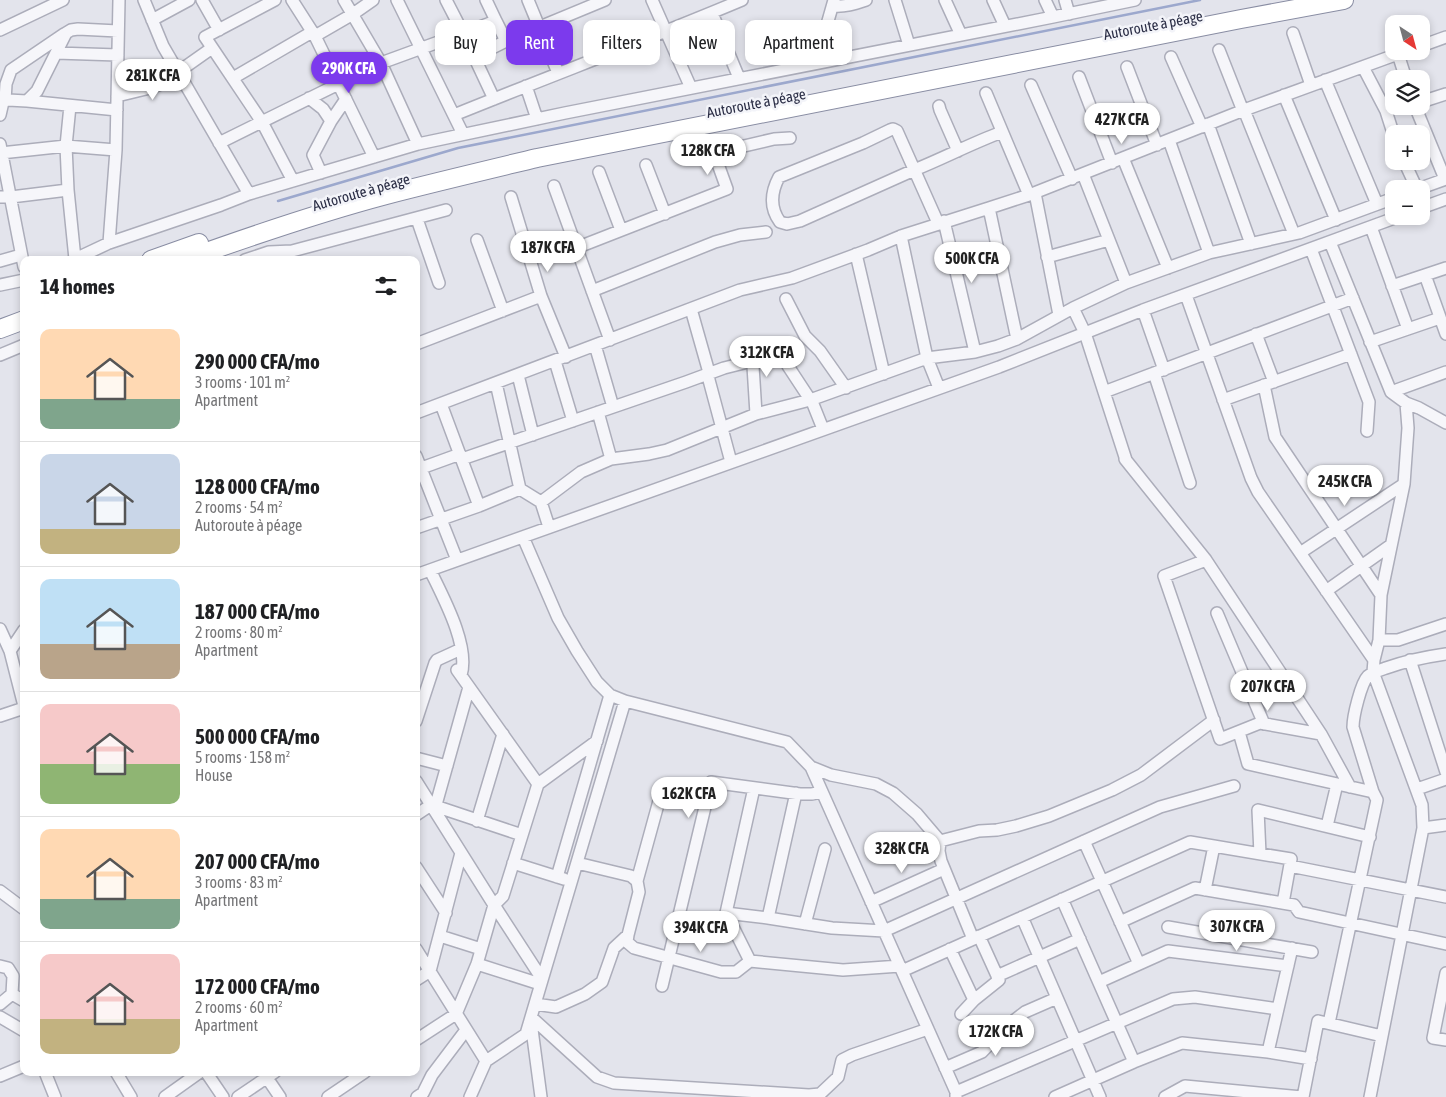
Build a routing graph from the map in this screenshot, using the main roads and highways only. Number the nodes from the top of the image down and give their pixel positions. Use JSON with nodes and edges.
{"nodes":[{"id":1,"x":1281,"y":0,"type":"edge"},
{"id":2,"x":1344,"y":0,"type":"edge"},
{"id":3,"x":162,"y":256,"type":"edge"},
{"id":4,"x":195,"y":256,"type":"edge"},
{"id":5,"x":20,"y":308,"type":"edge"},
{"id":6,"x":0,"y":316,"type":"edge"},
{"id":7,"x":20,"y":322,"type":"edge"},
{"id":8,"x":0,"y":329,"type":"edge"}],
"edges":[{"from":1,"to":3,"type":"highway","name":"Autoroute à péage"},
{"from":2,"to":4,"type":"highway"},
{"from":5,"to":6,"type":"highway"},
{"from":7,"to":8,"type":"highway"}]}
